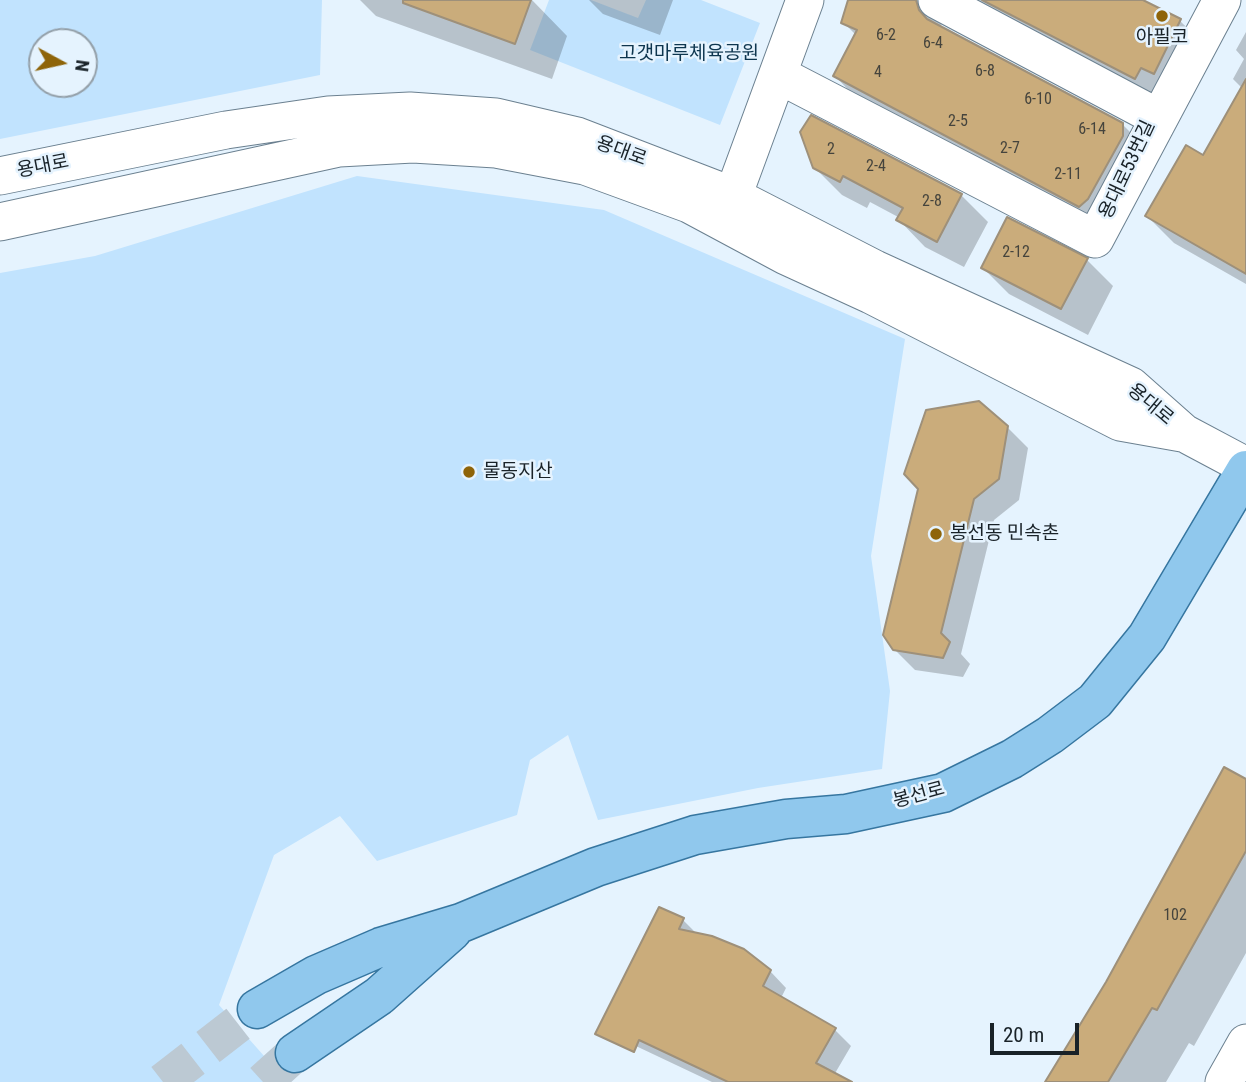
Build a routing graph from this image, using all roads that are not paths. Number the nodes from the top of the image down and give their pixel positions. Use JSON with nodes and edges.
{"nodes":[{"id":1,"x":805,"y":0,"type":"edge"},
{"id":2,"x":937,"y":0,"type":"edge"},
{"id":3,"x":1222,"y":0,"type":"edge"},
{"id":4,"x":779,"y":75,"type":"junction"},
{"id":5,"x":1157,"y":117,"type":"junction"},
{"id":6,"x":0,"y":176,"type":"edge"},
{"id":7,"x":733,"y":196,"type":"junction"},
{"id":8,"x":0,"y":222,"type":"edge"},
{"id":9,"x":1184,"y":433,"type":"junction"},
{"id":10,"x":1246,"y":468,"type":"edge"},
{"id":11,"x":461,"y":923,"type":"junction"},
{"id":12,"x":257,"y":1009,"type":"tunnel mouth"},
{"id":13,"x":1246,"y":1043,"type":"edge"},
{"id":14,"x":295,"y":1053,"type":"tunnel mouth"},
{"id":15,"x":1224,"y":1082,"type":"edge"}],
"edges":[{"from":1,"to":4,"type":"street"},
{"from":2,"to":5,"type":"street","name":"용대로53번길"},
{"from":3,"to":5,"type":"street"},
{"from":4,"to":5,"type":"street","name":"용대로53번길"},
{"from":4,"to":7,"type":"street"},
{"from":6,"to":7,"type":"street","name":"용대로"},
{"from":7,"to":9,"type":"street","name":"용대로"},
{"from":8,"to":9,"type":"street","name":"용대로"},
{"from":9,"to":10,"type":"street","name":"용대로"},
{"from":10,"to":11,"type":"main road","name":"봉선로"},
{"from":11,"to":12,"type":"main road"},
{"from":11,"to":14,"type":"main road"},
{"from":13,"to":15,"type":"street"}]}
